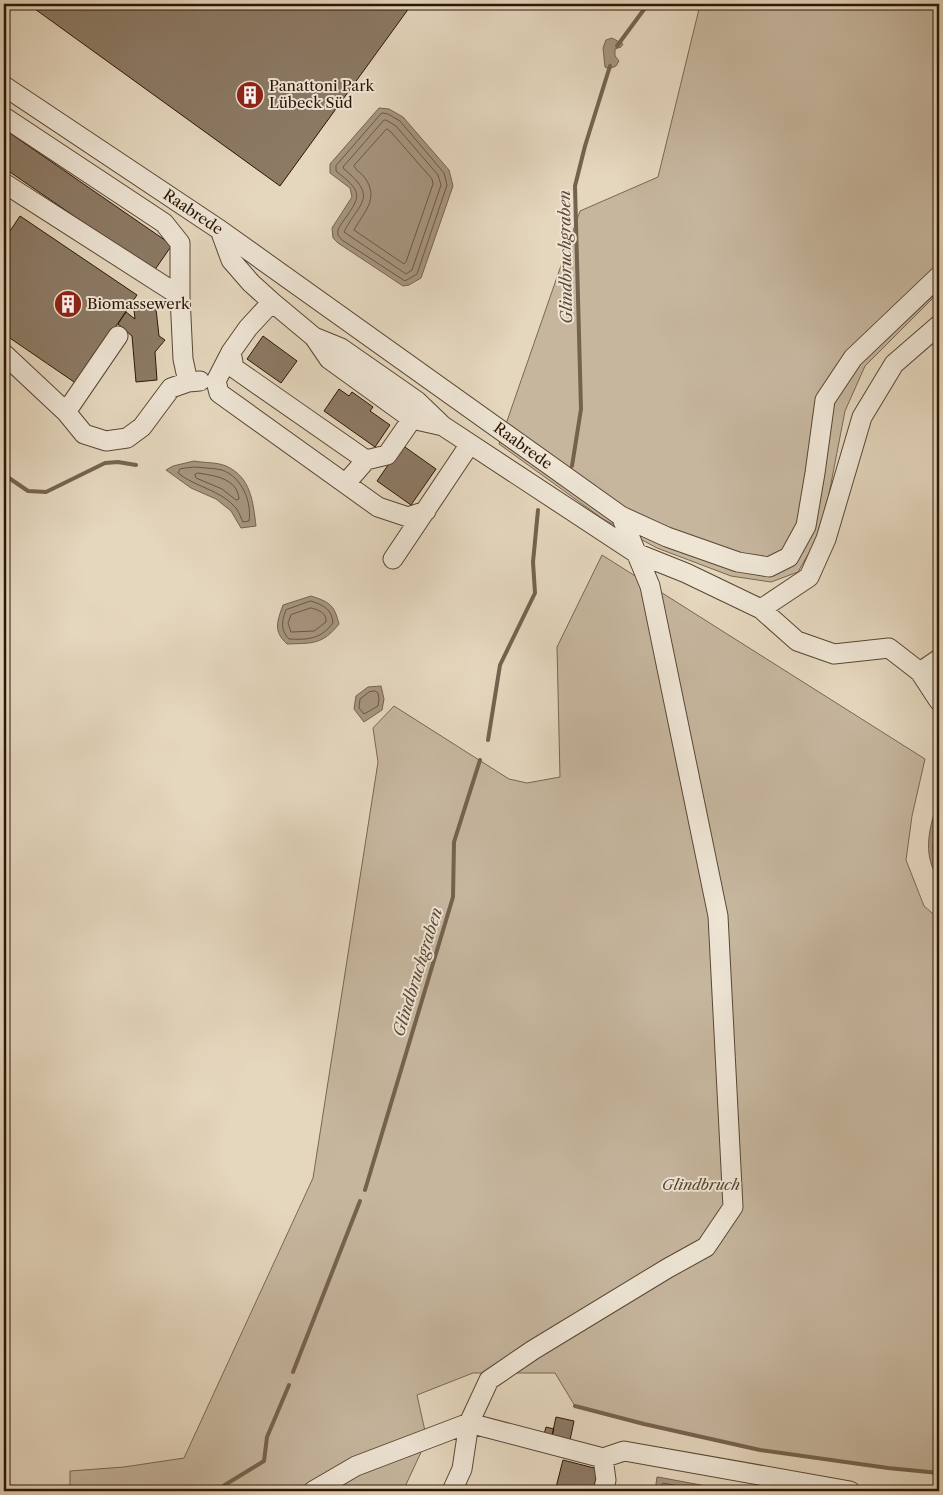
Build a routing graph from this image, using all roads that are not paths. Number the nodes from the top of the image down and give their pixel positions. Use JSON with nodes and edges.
{"nodes":[{"id":1,"x":4,"y":86,"type":"edge"},
{"id":2,"x":4,"y":117,"type":"edge"},
{"id":3,"x":5,"y":187,"type":"edge"},
{"id":4,"x":220,"y":230,"type":"junction"},
{"id":5,"x":939,"y":276,"type":"edge"},
{"id":6,"x":180,"y":296,"type":"junction"},
{"id":7,"x":272,"y":302,"type":"junction"},
{"id":8,"x":939,"y":324,"type":"edge"},
{"id":9,"x":118,"y":336,"type":"dead end"},
{"id":10,"x":314,"y":337,"type":"junction"},
{"id":11,"x":231,"y":352,"type":"junction"},
{"id":12,"x":4,"y":354,"type":"edge"},
{"id":13,"x":216,"y":381,"type":"junction"},
{"id":14,"x":188,"y":382,"type":"junction"},
{"id":15,"x":66,"y":412,"type":"junction"},
{"id":16,"x":412,"y":419,"type":"junction"},
{"id":17,"x":443,"y":426,"type":"junction"},
{"id":18,"x":470,"y":444,"type":"junction"},
{"id":19,"x":366,"y":460,"type":"junction"},
{"id":20,"x":346,"y":483,"type":"junction"},
{"id":21,"x":426,"y":511,"type":"junction"},
{"id":22,"x":621,"y":516,"type":"junction"},
{"id":23,"x":636,"y":553,"type":"junction"},
{"id":24,"x":393,"y":559,"type":"dead end"},
{"id":25,"x":761,"y":609,"type":"junction"},
{"id":26,"x":939,"y":659,"type":"edge"},
{"id":27,"x":920,"y":672,"type":"junction"},
{"id":28,"x":939,"y":701,"type":"edge"},
{"id":29,"x":469,"y":1424,"type":"junction"},
{"id":30,"x":603,"y":1458,"type":"junction"},
{"id":31,"x":313,"y":1491,"type":"edge"},
{"id":32,"x":452,"y":1491,"type":"edge"},
{"id":33,"x":603,"y":1491,"type":"edge"},
{"id":34,"x":850,"y":1491,"type":"edge"}],
"edges":[{"from":1,"to":4,"type":"street","name":"Raabrede"},
{"from":2,"to":6,"type":"street"},
{"from":3,"to":6,"type":"street"},
{"from":4,"to":7,"type":"street"},
{"from":4,"to":22,"type":"street","name":"Raabrede"},
{"from":5,"to":22,"type":"street","name":"Raabrede"},
{"from":6,"to":14,"type":"street"},
{"from":7,"to":10,"type":"street"},
{"from":7,"to":11,"type":"street"},
{"from":8,"to":25,"type":"street"},
{"from":9,"to":15,"type":"street"},
{"from":10,"to":16,"type":"street"},
{"from":10,"to":17,"type":"street"},
{"from":11,"to":13,"type":"street"},
{"from":11,"to":19,"type":"street"},
{"from":12,"to":15,"type":"street"},
{"from":13,"to":14,"type":"street"},
{"from":13,"to":20,"type":"street"},
{"from":14,"to":15,"type":"street"},
{"from":16,"to":17,"type":"street"},
{"from":16,"to":19,"type":"street"},
{"from":17,"to":18,"type":"street"},
{"from":18,"to":21,"type":"street"},
{"from":18,"to":23,"type":"street"},
{"from":19,"to":20,"type":"street"},
{"from":20,"to":21,"type":"street"},
{"from":21,"to":24,"type":"street"},
{"from":22,"to":23,"type":"street"},
{"from":23,"to":25,"type":"street"},
{"from":23,"to":29,"type":"street"},
{"from":25,"to":27,"type":"street"},
{"from":26,"to":27,"type":"street"},
{"from":27,"to":28,"type":"street"},
{"from":29,"to":30,"type":"street"},
{"from":29,"to":31,"type":"street"},
{"from":29,"to":32,"type":"street"},
{"from":30,"to":33,"type":"street"},
{"from":30,"to":34,"type":"street"}]}
